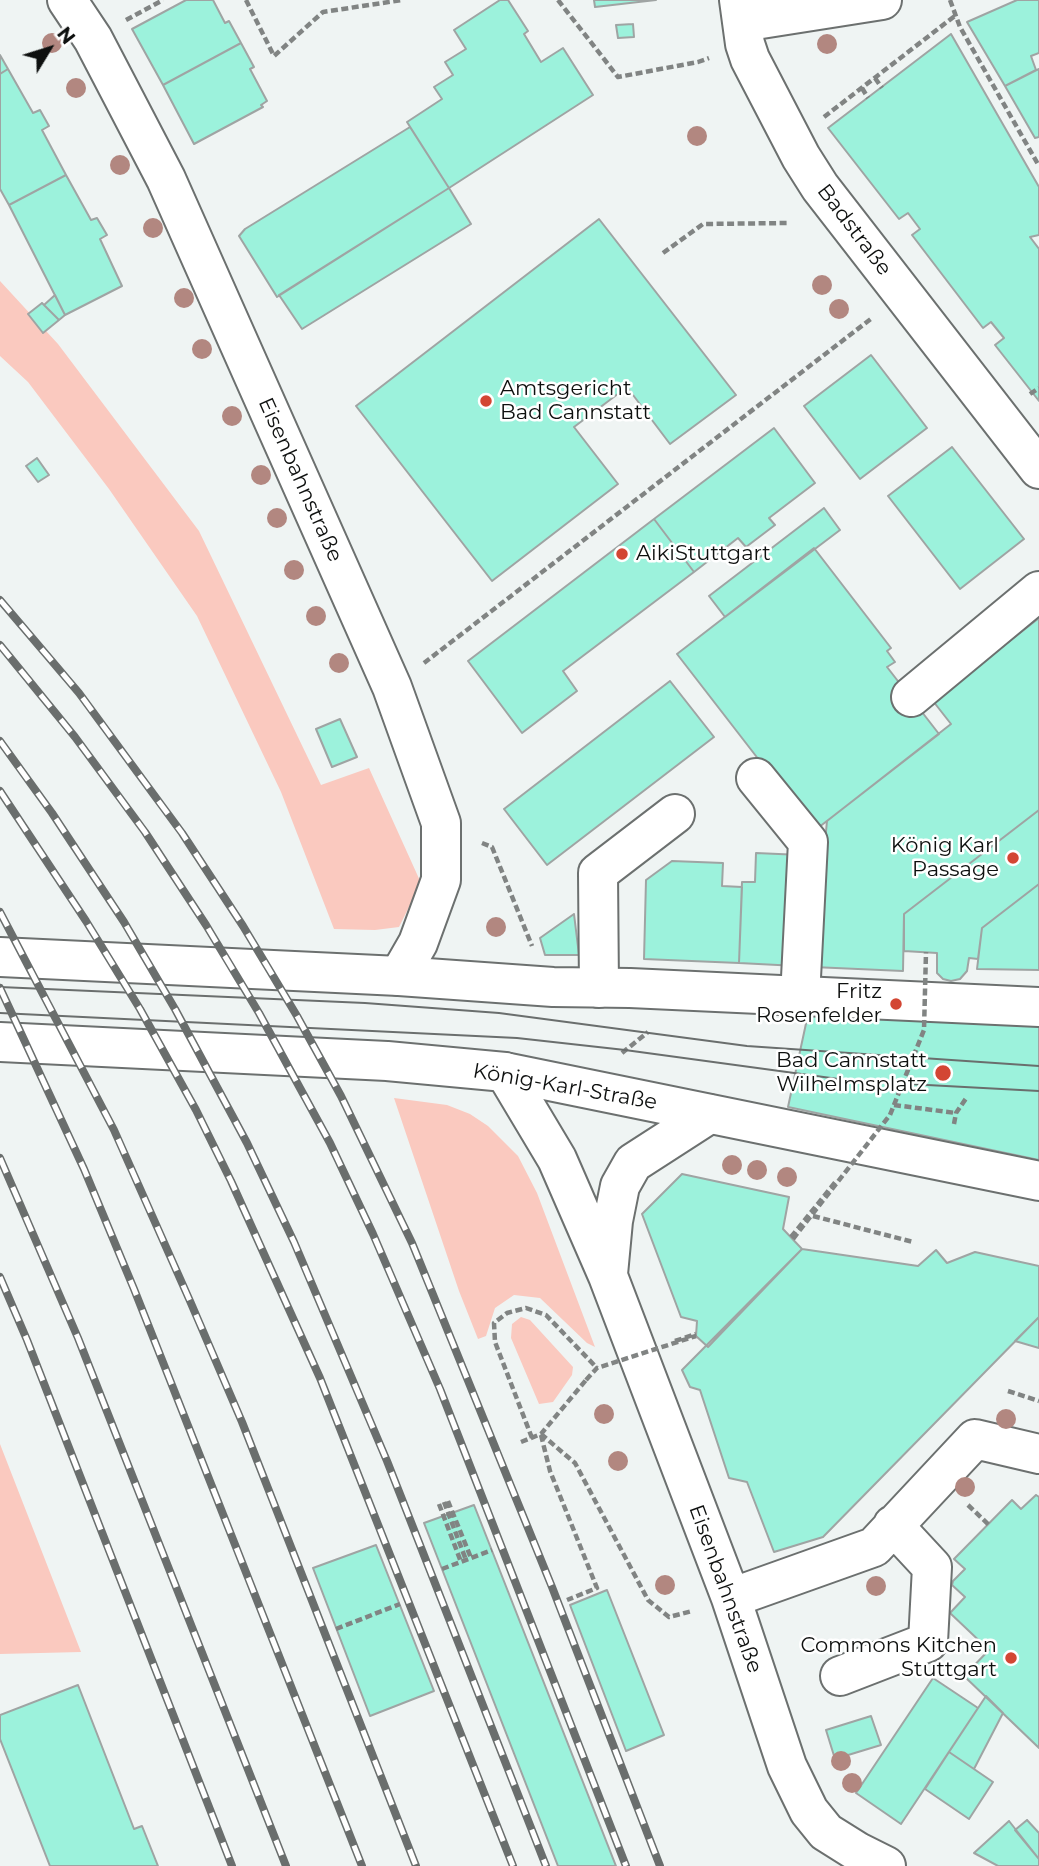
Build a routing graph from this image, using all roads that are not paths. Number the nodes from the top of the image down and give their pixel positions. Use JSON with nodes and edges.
{"nodes":[{"id":1,"x":67,"y":0,"type":"edge"},
{"id":2,"x":882,"y":0,"type":"edge"},
{"id":3,"x":742,"y":22,"type":"edge"},
{"id":4,"x":1013,"y":436,"type":"junction"},
{"id":5,"x":1039,"y":469,"type":"edge"},
{"id":6,"x":1039,"y":495,"type":"edge"},
{"id":7,"x":1039,"y":591,"type":"edge"},
{"id":8,"x":911,"y":697,"type":"dead end"},
{"id":9,"x":756,"y":778,"type":"dead end"},
{"id":10,"x":675,"y":814,"type":"dead end"},
{"id":11,"x":0,"y":957,"type":"edge"},
{"id":12,"x":399,"y":976,"type":"junction"},
{"id":13,"x":600,"y":988,"type":"junction"},
{"id":14,"x":800,"y":997,"type":"junction"},
{"id":15,"x":1039,"y":1007,"type":"edge"},
{"id":16,"x":0,"y":1042,"type":"edge"},
{"id":17,"x":505,"y":1072,"type":"junction"},
{"id":18,"x":709,"y":1114,"type":"junction"},
{"id":19,"x":1039,"y":1181,"type":"edge"},
{"id":20,"x":608,"y":1276,"type":"junction"},
{"id":21,"x":1039,"y":1454,"type":"edge"},
{"id":22,"x":893,"y":1525,"type":"junction"},
{"id":23,"x":731,"y":1598,"type":"junction"},
{"id":24,"x":840,"y":1676,"type":"dead end"},
{"id":25,"x":887,"y":1866,"type":"edge"}],
"edges":[{"from":1,"to":12,"type":"street","name":"Eisenbahnstraße"},
{"from":2,"to":3,"type":"street"},
{"from":3,"to":4,"type":"street","name":"Badstraße"},
{"from":4,"to":5,"type":"street","name":"Badstraße"},
{"from":4,"to":6,"type":"street","name":"Badstraße"},
{"from":7,"to":8,"type":"street"},
{"from":9,"to":14,"type":"street"},
{"from":10,"to":13,"type":"street"},
{"from":11,"to":12,"type":"street"},
{"from":12,"to":13,"type":"street"},
{"from":13,"to":14,"type":"street"},
{"from":14,"to":15,"type":"street"},
{"from":16,"to":17,"type":"street","name":"König-Karl-Straße"},
{"from":17,"to":18,"type":"street","name":"König-Karl-Straße"},
{"from":17,"to":20,"type":"street","name":"Eisenbahnstraße"},
{"from":18,"to":19,"type":"street","name":"König-Karl-Straße"},
{"from":18,"to":20,"type":"street","name":"Eisenbahnstraße"},
{"from":20,"to":23,"type":"street","name":"Eisenbahnstraße"},
{"from":21,"to":22,"type":"street"},
{"from":22,"to":23,"type":"street"},
{"from":22,"to":24,"type":"street"},
{"from":23,"to":25,"type":"street","name":"Eisenbahnstraße"}]}
